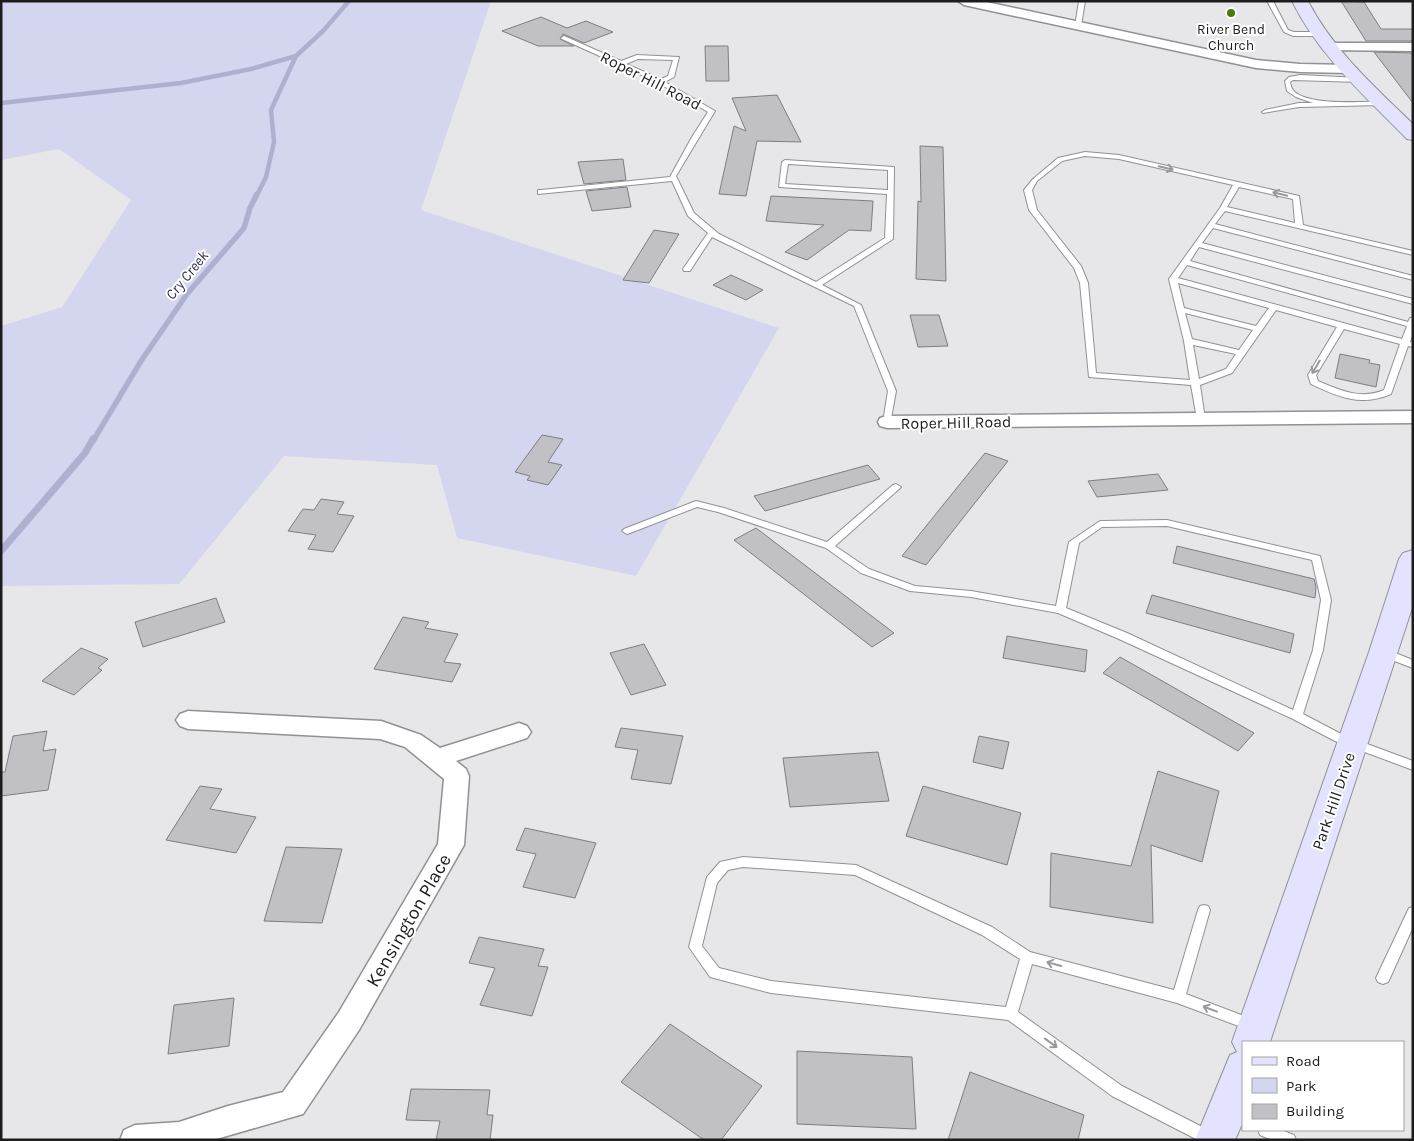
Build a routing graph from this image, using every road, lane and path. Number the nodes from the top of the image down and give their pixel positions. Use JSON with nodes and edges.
{"nodes":[{"id":1,"x":964,"y":1,"type":"edge"},
{"id":2,"x":1082,"y":1,"type":"edge"},
{"id":3,"x":1270,"y":1,"type":"edge"},
{"id":4,"x":1300,"y":1,"type":"edge"},
{"id":5,"x":1078,"y":26,"type":"junction"},
{"id":6,"x":564,"y":38,"type":"dead end"},
{"id":7,"x":1325,"y":41,"type":"junction"},
{"id":8,"x":1413,"y":47,"type":"edge"},
{"id":9,"x":620,"y":64,"type":"junction"},
{"id":10,"x":1355,"y":75,"type":"junction"},
{"id":11,"x":660,"y":82,"type":"junction"},
{"id":12,"x":1382,"y":103,"type":"junction"},
{"id":13,"x":1323,"y":104,"type":"junction"},
{"id":14,"x":1265,"y":112,"type":"dead end"},
{"id":15,"x":1413,"y":135,"type":"edge"},
{"id":16,"x":675,"y":179,"type":"junction"},
{"id":17,"x":1237,"y":184,"type":"junction"},
{"id":18,"x":541,"y":192,"type":"dead end"},
{"id":19,"x":891,"y":192,"type":"junction"},
{"id":20,"x":1223,"y":208,"type":"junction"},
{"id":21,"x":1211,"y":225,"type":"junction"},
{"id":22,"x":1299,"y":226,"type":"junction"},
{"id":23,"x":712,"y":232,"type":"junction"},
{"id":24,"x":1197,"y":244,"type":"junction"},
{"id":25,"x":1413,"y":253,"type":"edge"},
{"id":26,"x":1185,"y":262,"type":"junction"},
{"id":27,"x":687,"y":268,"type":"dead end"},
{"id":28,"x":1413,"y":278,"type":"edge"},
{"id":29,"x":1173,"y":279,"type":"junction"},
{"id":30,"x":818,"y":284,"type":"junction"},
{"id":31,"x":1413,"y":302,"type":"edge"},
{"id":32,"x":1274,"y":307,"type":"junction"},
{"id":33,"x":1181,"y":310,"type":"junction"},
{"id":34,"x":1412,"y":322,"type":"edge"},
{"id":35,"x":1342,"y":325,"type":"junction"},
{"id":36,"x":1258,"y":330,"type":"junction"},
{"id":37,"x":1188,"y":341,"type":"junction"},
{"id":38,"x":1409,"y":344,"type":"edge"},
{"id":39,"x":1241,"y":353,"type":"junction"},
{"id":40,"x":1196,"y":383,"type":"junction"},
{"id":41,"x":1413,"y":417,"type":"edge"},
{"id":42,"x":1201,"y":419,"type":"junction"},
{"id":43,"x":886,"y":422,"type":"joint"},
{"id":44,"x":896,"y":487,"type":"dead end"},
{"id":45,"x":627,"y":531,"type":"dead end"},
{"id":46,"x":829,"y":546,"type":"junction"},
{"id":47,"x":1412,"y":567,"type":"edge"},
{"id":48,"x":1060,"y":610,"type":"junction"},
{"id":49,"x":1384,"y":652,"type":"junction"},
{"id":50,"x":1413,"y":664,"type":"edge"},
{"id":51,"x":1297,"y":716,"type":"junction"},
{"id":52,"x":188,"y":720,"type":"dead end"},
{"id":53,"x":519,"y":732,"type":"dead end"},
{"id":54,"x":1352,"y":744,"type":"junction"},
{"id":55,"x":437,"y":758,"type":"junction"},
{"id":56,"x":1413,"y":766,"type":"edge"},
{"id":57,"x":1204,"y":910,"type":"dead end"},
{"id":58,"x":1413,"y":912,"type":"edge"},
{"id":59,"x":1027,"y":956,"type":"junction"},
{"id":60,"x":1383,"y":978,"type":"dead end"},
{"id":61,"x":1178,"y":997,"type":"junction"},
{"id":62,"x":1011,"y":1014,"type":"junction"},
{"id":63,"x":1253,"y":1034,"type":"edge"},
{"id":64,"x":1242,"y":1070,"type":"edge"},
{"id":65,"x":1224,"y":1128,"type":"edge"},
{"id":66,"x":1267,"y":1131,"type":"edge"},
{"id":67,"x":135,"y":1140,"type":"edge"},
{"id":68,"x":1289,"y":1140,"type":"edge"}],
"edges":[{"from":1,"to":5,"type":"street"},
{"from":2,"to":5,"type":"lane"},
{"from":3,"to":7,"type":"lane"},
{"from":4,"to":7,"type":"main road"},
{"from":5,"to":10,"type":"street"},
{"from":6,"to":9,"type":"lane","name":"Roper Hill Road"},
{"from":7,"to":8,"type":"street"},
{"from":7,"to":10,"type":"main road"},
{"from":9,"to":11,"type":"lane","name":"Roper Hill Road"},
{"from":9,"to":11,"type":"lane"},
{"from":10,"to":12,"type":"main road"},
{"from":10,"to":13,"type":"lane"},
{"from":11,"to":16,"type":"lane","name":"Roper Hill Road"},
{"from":12,"to":13,"type":"lane"},
{"from":12,"to":15,"type":"main road"},
{"from":13,"to":14,"type":"lane"},
{"from":16,"to":18,"type":"lane"},
{"from":16,"to":23,"type":"lane","name":"Roper Hill Road"},
{"from":17,"to":20,"type":"lane"},
{"from":22,"to":17,"type":"lane","one_way":true},
{"from":40,"to":17,"type":"lane","one_way":true},
{"from":19,"to":19,"type":"lane"},
{"from":19,"to":30,"type":"lane"},
{"from":20,"to":21,"type":"lane"},
{"from":20,"to":22,"type":"lane"},
{"from":21,"to":24,"type":"lane"},
{"from":21,"to":28,"type":"lane"},
{"from":22,"to":25,"type":"lane"},
{"from":23,"to":27,"type":"lane"},
{"from":23,"to":30,"type":"lane","name":"Roper Hill Road"},
{"from":24,"to":26,"type":"lane"},
{"from":24,"to":31,"type":"lane"},
{"from":26,"to":29,"type":"lane"},
{"from":26,"to":34,"type":"lane"},
{"from":29,"to":32,"type":"lane"},
{"from":29,"to":33,"type":"lane"},
{"from":30,"to":43,"type":"lane","name":"Roper Hill Road"},
{"from":32,"to":35,"type":"lane"},
{"from":32,"to":36,"type":"lane"},
{"from":33,"to":36,"type":"lane"},
{"from":33,"to":37,"type":"lane"},
{"from":34,"to":38,"type":"lane"},
{"from":35,"to":38,"type":"lane"},
{"from":35,"to":38,"type":"lane","one_way":true},
{"from":36,"to":39,"type":"lane"},
{"from":37,"to":39,"type":"lane"},
{"from":37,"to":40,"type":"lane"},
{"from":39,"to":40,"type":"lane"},
{"from":40,"to":42,"type":"lane"},
{"from":41,"to":42,"type":"street","name":"Roper Hill Road"},
{"from":42,"to":43,"type":"street","name":"Roper Hill Road"},
{"from":44,"to":46,"type":"lane"},
{"from":45,"to":46,"type":"lane"},
{"from":46,"to":48,"type":"lane"},
{"from":47,"to":49,"type":"main road","name":"Park Hill Drive"},
{"from":48,"to":51,"type":"lane"},
{"from":48,"to":51,"type":"lane"},
{"from":49,"to":50,"type":"lane"},
{"from":49,"to":54,"type":"main road","name":"Park Hill Drive"},
{"from":51,"to":54,"type":"lane"},
{"from":52,"to":55,"type":"street","name":"Kensington Place"},
{"from":53,"to":55,"type":"street"},
{"from":54,"to":56,"type":"lane"},
{"from":54,"to":63,"type":"main road","name":"Park Hill Drive"},
{"from":55,"to":67,"type":"street","name":"Kensington Place"},
{"from":57,"to":61,"type":"lane"},
{"from":58,"to":60,"type":"lane"},
{"from":61,"to":59,"type":"lane","one_way":true},
{"from":59,"to":62,"type":"lane"},
{"from":59,"to":62,"type":"lane"},
{"from":63,"to":61,"type":"lane","one_way":true},
{"from":62,"to":65,"type":"lane","one_way":true},
{"from":64,"to":65,"type":"main road"},
{"from":66,"to":68,"type":"lane"}]}
